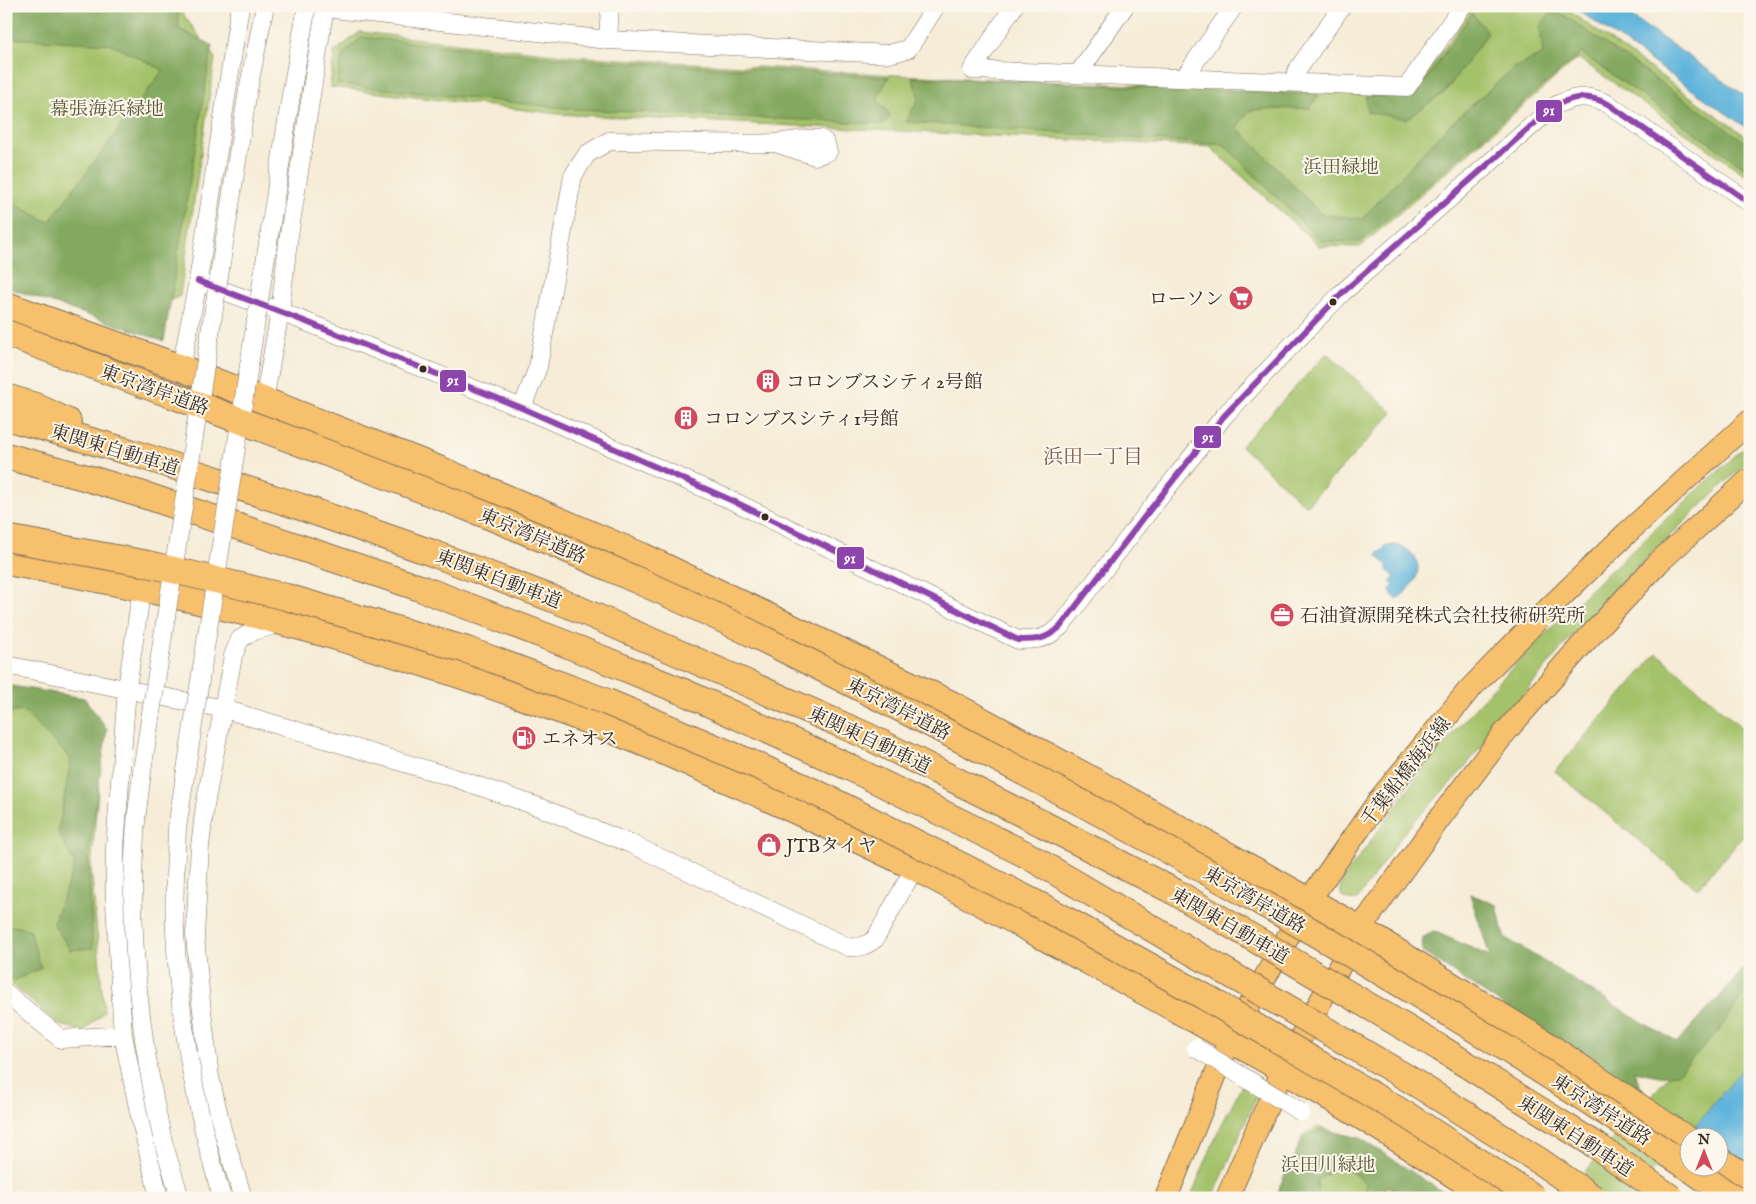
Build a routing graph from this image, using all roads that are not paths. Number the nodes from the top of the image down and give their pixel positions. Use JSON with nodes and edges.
{"nodes":[{"id":1,"x":240,"y":6,"type":"edge"},
{"id":2,"x":265,"y":6,"type":"edge"},
{"id":3,"x":610,"y":6,"type":"edge"},
{"id":4,"x":936,"y":6,"type":"edge"},
{"id":5,"x":1014,"y":6,"type":"edge"},
{"id":6,"x":1125,"y":6,"type":"edge"},
{"id":7,"x":1234,"y":6,"type":"edge"},
{"id":8,"x":1342,"y":6,"type":"edge"},
{"id":9,"x":1462,"y":6,"type":"edge"},
{"id":10,"x":316,"y":7,"type":"edge"},
{"id":11,"x":608,"y":40,"type":"junction"},
{"id":12,"x":1078,"y":74,"type":"junction"},
{"id":13,"x":1184,"y":78,"type":"junction"},
{"id":14,"x":1296,"y":82,"type":"junction"},
{"id":15,"x":775,"y":143,"type":"dead end"},
{"id":16,"x":1750,"y":203,"type":"edge"},
{"id":17,"x":198,"y":281,"type":"junction"},
{"id":18,"x":6,"y":305,"type":"edge"},
{"id":19,"x":280,"y":312,"type":"junction"},
{"id":20,"x":6,"y":334,"type":"edge"},
{"id":21,"x":181,"y":368,"type":"junction"},
{"id":22,"x":6,"y":397,"type":"edge"},
{"id":23,"x":264,"y":401,"type":"junction"},
{"id":24,"x":522,"y":408,"type":"junction"},
{"id":25,"x":6,"y":417,"type":"edge"},
{"id":26,"x":1750,"y":421,"type":"edge"},
{"id":27,"x":130,"y":452,"type":"junction"},
{"id":28,"x":6,"y":456,"type":"edge"},
{"id":29,"x":6,"y":473,"type":"edge"},
{"id":30,"x":87,"y":478,"type":"junction"},
{"id":31,"x":1750,"y":479,"type":"edge"},
{"id":32,"x":6,"y":538,"type":"edge"},
{"id":33,"x":6,"y":562,"type":"edge"},
{"id":34,"x":142,"y":587,"type":"junction"},
{"id":35,"x":284,"y":623,"type":"junction"},
{"id":36,"x":6,"y":665,"type":"edge"},
{"id":37,"x":127,"y":688,"type":"junction"},
{"id":38,"x":224,"y":709,"type":"junction"},
{"id":39,"x":915,"y":867,"type":"junction"},
{"id":40,"x":1309,"y":900,"type":"junction"},
{"id":41,"x":1360,"y":929,"type":"junction"},
{"id":42,"x":6,"y":994,"type":"edge"},
{"id":43,"x":123,"y":1035,"type":"junction"},
{"id":44,"x":1230,"y":1039,"type":"junction"},
{"id":45,"x":1196,"y":1048,"type":"dead end"},
{"id":46,"x":1283,"y":1070,"type":"junction"},
{"id":47,"x":1301,"y":1112,"type":"dead end"},
{"id":48,"x":1678,"y":1133,"type":"edge"},
{"id":49,"x":1728,"y":1166,"type":"edge"},
{"id":50,"x":1750,"y":1180,"type":"edge"},
{"id":51,"x":180,"y":1197,"type":"edge"},
{"id":52,"x":160,"y":1198,"type":"edge"},
{"id":53,"x":222,"y":1198,"type":"edge"},
{"id":54,"x":243,"y":1198,"type":"edge"},
{"id":55,"x":1166,"y":1198,"type":"edge"},
{"id":56,"x":1227,"y":1198,"type":"edge"},
{"id":57,"x":1489,"y":1198,"type":"edge"},
{"id":58,"x":1534,"y":1198,"type":"edge"},
{"id":59,"x":1594,"y":1198,"type":"edge"},
{"id":60,"x":1671,"y":1198,"type":"edge"},
{"id":61,"x":1733,"y":1198,"type":"edge"}],
"edges":[{"from":1,"to":17,"type":"street"},
{"from":2,"to":51,"type":"street","bridge":true},
{"from":3,"to":11,"type":"street"},
{"from":4,"to":11,"type":"street"},
{"from":5,"to":12,"type":"street"},
{"from":6,"to":12,"type":"street"},
{"from":7,"to":13,"type":"street"},
{"from":8,"to":14,"type":"street"},
{"from":9,"to":14,"type":"street"},
{"from":10,"to":11,"type":"street"},
{"from":10,"to":19,"type":"street"},
{"from":10,"to":53,"type":"street","bridge":true},
{"from":12,"to":13,"type":"street"},
{"from":13,"to":14,"type":"street"},
{"from":15,"to":24,"type":"street"},
{"from":16,"to":24,"type":"street"},
{"from":17,"to":19,"type":"street"},
{"from":17,"to":21,"type":"street"},
{"from":18,"to":21,"type":"highway"},
{"from":19,"to":23,"type":"street"},
{"from":19,"to":24,"type":"street"},
{"from":20,"to":61,"type":"highway","name":"東京湾岸道路","bridge":true},
{"from":21,"to":23,"type":"highway"},
{"from":22,"to":27,"type":"highway"},
{"from":23,"to":40,"type":"highway"},
{"from":25,"to":27,"type":"highway","name":"東関東自動車道"},
{"from":26,"to":40,"type":"main road","name":"千葉船橋海浜線"},
{"from":27,"to":60,"type":"highway","name":"東関東自動車道","bridge":true},
{"from":28,"to":30,"type":"highway","name":"東関東自動車道"},
{"from":29,"to":30,"type":"highway"},
{"from":30,"to":59,"type":"highway","name":"東関東自動車道","bridge":true},
{"from":31,"to":41,"type":"main road"},
{"from":32,"to":58,"type":"highway","bridge":true},
{"from":33,"to":34,"type":"highway"},
{"from":34,"to":35,"type":"highway"},
{"from":34,"to":37,"type":"street"},
{"from":35,"to":38,"type":"street"},
{"from":35,"to":39,"type":"highway"},
{"from":36,"to":37,"type":"street"},
{"from":37,"to":38,"type":"street"},
{"from":37,"to":43,"type":"street"},
{"from":38,"to":39,"type":"street"},
{"from":38,"to":54,"type":"street"},
{"from":39,"to":44,"type":"highway"},
{"from":40,"to":41,"type":"highway"},
{"from":40,"to":44,"type":"main road","name":"千葉船橋海浜線"},
{"from":41,"to":46,"type":"main road"},
{"from":41,"to":48,"type":"highway"},
{"from":42,"to":43,"type":"street"},
{"from":43,"to":52,"type":"street"},
{"from":44,"to":46,"type":"highway"},
{"from":44,"to":55,"type":"main road","name":"千葉船橋海浜線"},
{"from":45,"to":47,"type":"street","bridge":true},
{"from":46,"to":56,"type":"main road"},
{"from":46,"to":57,"type":"highway"},
{"from":49,"to":50,"type":"highway"}]}
